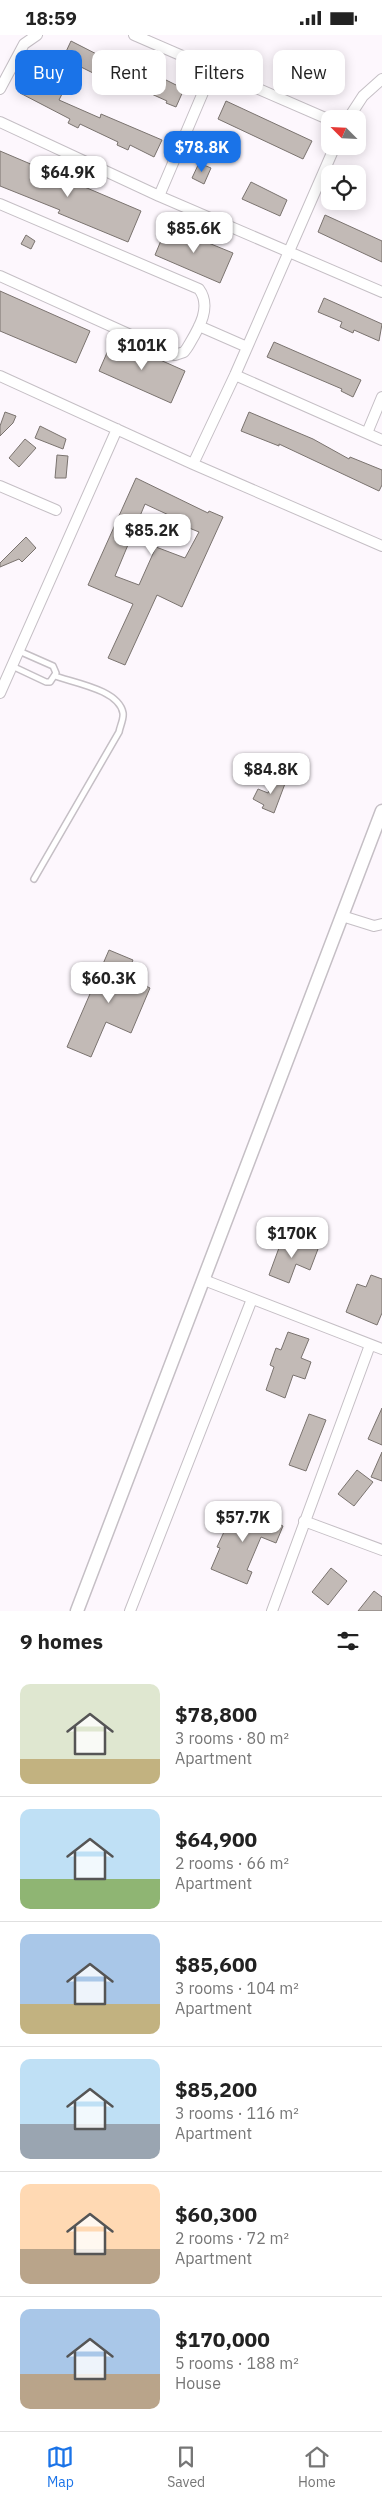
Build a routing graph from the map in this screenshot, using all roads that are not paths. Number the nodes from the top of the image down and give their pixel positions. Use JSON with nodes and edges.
{"nodes":[{"id":1,"x":37,"y":35,"type":"edge"},
{"id":2,"x":134,"y":35,"type":"edge"},
{"id":3,"x":176,"y":53,"type":"edge"},
{"id":4,"x":382,"y":79,"type":"edge"},
{"id":5,"x":0,"y":89,"type":"edge"},
{"id":6,"x":263,"y":91,"type":"edge"},
{"id":7,"x":202,"y":95,"type":"edge"},
{"id":8,"x":354,"y":110,"type":"edge"},
{"id":9,"x":321,"y":116,"type":"edge"},
{"id":10,"x":0,"y":122,"type":"edge"},
{"id":11,"x":331,"y":155,"type":"edge"},
{"id":12,"x":159,"y":197,"type":"junction"},
{"id":13,"x":0,"y":204,"type":"edge"},
{"id":14,"x":290,"y":251,"type":"junction"},
{"id":15,"x":0,"y":276,"type":"edge"},
{"id":16,"x":382,"y":292,"type":"edge"},
{"id":17,"x":199,"y":326,"type":"junction"},
{"id":18,"x":247,"y":347,"type":"junction"},
{"id":19,"x":236,"y":375,"type":"junction"},
{"id":20,"x":0,"y":376,"type":"edge"},
{"id":21,"x":382,"y":397,"type":"edge"},
{"id":22,"x":117,"y":429,"type":"junction"},
{"id":23,"x":366,"y":433,"type":"junction"},
{"id":24,"x":382,"y":440,"type":"edge"},
{"id":25,"x":192,"y":464,"type":"junction"},
{"id":26,"x":0,"y":486,"type":"edge"},
{"id":27,"x":56,"y":510,"type":"dead end"},
{"id":28,"x":382,"y":546,"type":"edge"},
{"id":29,"x":18,"y":650,"type":"junction"},
{"id":30,"x":12,"y":666,"type":"junction"},
{"id":31,"x":55,"y":676,"type":"junction"},
{"id":32,"x":0,"y":693,"type":"edge"},
{"id":33,"x":382,"y":811,"type":"edge"},
{"id":34,"x":34,"y":879,"type":"dead end"},
{"id":35,"x":342,"y":916,"type":"junction"},
{"id":36,"x":382,"y":924,"type":"edge"},
{"id":37,"x":204,"y":1280,"type":"junction"},
{"id":38,"x":252,"y":1299,"type":"junction"},
{"id":39,"x":370,"y":1345,"type":"junction"},
{"id":40,"x":382,"y":1349,"type":"edge"},
{"id":41,"x":304,"y":1521,"type":"junction"},
{"id":42,"x":382,"y":1550,"type":"edge"},
{"id":43,"x":77,"y":1611,"type":"edge"},
{"id":44,"x":130,"y":1611,"type":"edge"},
{"id":45,"x":272,"y":1611,"type":"edge"}],
"edges":[{"from":1,"to":5,"type":"street"},
{"from":2,"to":3,"type":"street"},
{"from":4,"to":8,"type":"street"},
{"from":6,"to":9,"type":"street"},
{"from":7,"to":12,"type":"street"},
{"from":10,"to":12,"type":"street"},
{"from":11,"to":14,"type":"street"},
{"from":12,"to":14,"type":"street"},
{"from":13,"to":17,"type":"street"},
{"from":14,"to":16,"type":"street"},
{"from":14,"to":18,"type":"street"},
{"from":15,"to":17,"type":"street"},
{"from":17,"to":18,"type":"street"},
{"from":18,"to":19,"type":"street"},
{"from":19,"to":23,"type":"street"},
{"from":19,"to":25,"type":"street"},
{"from":20,"to":22,"type":"street"},
{"from":21,"to":23,"type":"street"},
{"from":22,"to":25,"type":"street"},
{"from":22,"to":29,"type":"street"},
{"from":23,"to":24,"type":"street"},
{"from":25,"to":28,"type":"street"},
{"from":26,"to":27,"type":"street"},
{"from":29,"to":30,"type":"street"},
{"from":29,"to":31,"type":"lane"},
{"from":30,"to":31,"type":"lane"},
{"from":30,"to":32,"type":"street"},
{"from":31,"to":34,"type":"lane"},
{"from":33,"to":35,"type":"street"},
{"from":35,"to":36,"type":"street"},
{"from":35,"to":37,"type":"street"},
{"from":37,"to":38,"type":"street"},
{"from":37,"to":43,"type":"street"},
{"from":38,"to":39,"type":"street"},
{"from":38,"to":44,"type":"street"},
{"from":39,"to":40,"type":"street"},
{"from":39,"to":41,"type":"street"},
{"from":41,"to":42,"type":"street"},
{"from":41,"to":45,"type":"street"}]}
